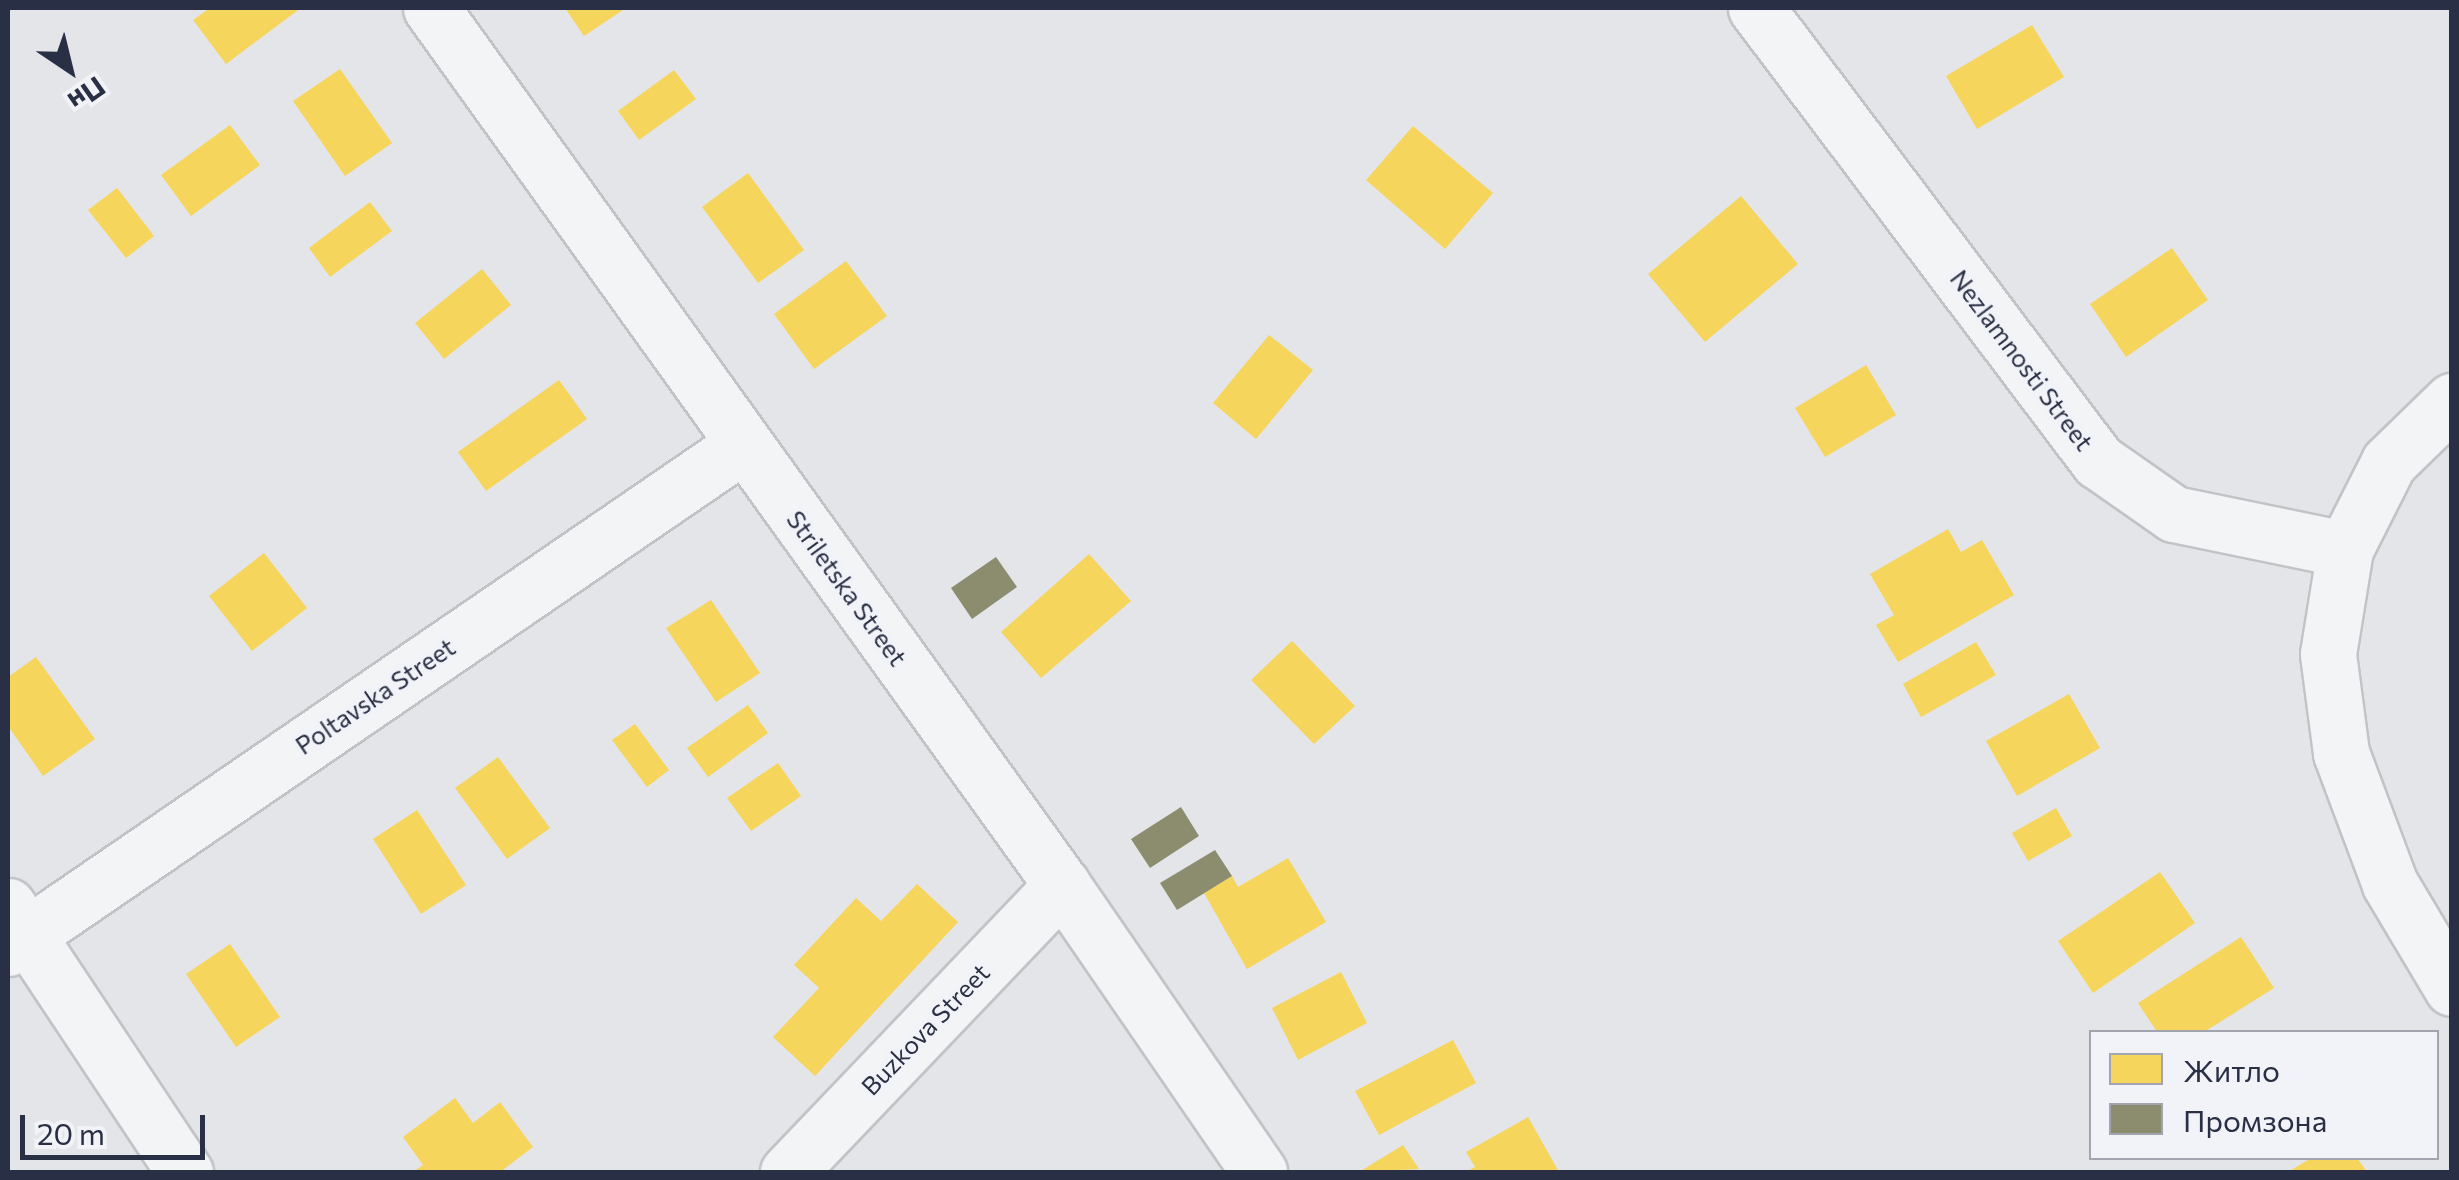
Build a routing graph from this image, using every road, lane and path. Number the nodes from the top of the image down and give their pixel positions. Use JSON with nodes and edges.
{"nodes":[{"id":1,"x":431,"y":8,"type":"edge"},
{"id":2,"x":1756,"y":8,"type":"edge"},
{"id":3,"x":2452,"y":401,"type":"edge"},
{"id":4,"x":743,"y":445,"type":"junction"},
{"id":5,"x":2345,"y":548,"type":"junction"},
{"id":6,"x":1062,"y":885,"type":"junction"},
{"id":7,"x":14,"y":929,"type":"edge"},
{"id":8,"x":2452,"y":988,"type":"edge"},
{"id":9,"x":186,"y":1172,"type":"edge"},
{"id":10,"x":788,"y":1172,"type":"edge"},
{"id":11,"x":1258,"y":1172,"type":"edge"}],
"edges":[{"from":1,"to":4,"type":"street","name":"Striletska Street"},
{"from":2,"to":5,"type":"street","name":"Nezlamnosti Street"},
{"from":3,"to":5,"type":"street"},
{"from":4,"to":6,"type":"street","name":"Striletska Street"},
{"from":4,"to":7,"type":"street","name":"Poltavska Street"},
{"from":5,"to":8,"type":"street"},
{"from":6,"to":10,"type":"street","name":"Buzkova Street"},
{"from":6,"to":11,"type":"street","name":"Striletska Street"},
{"from":7,"to":9,"type":"street"}]}
